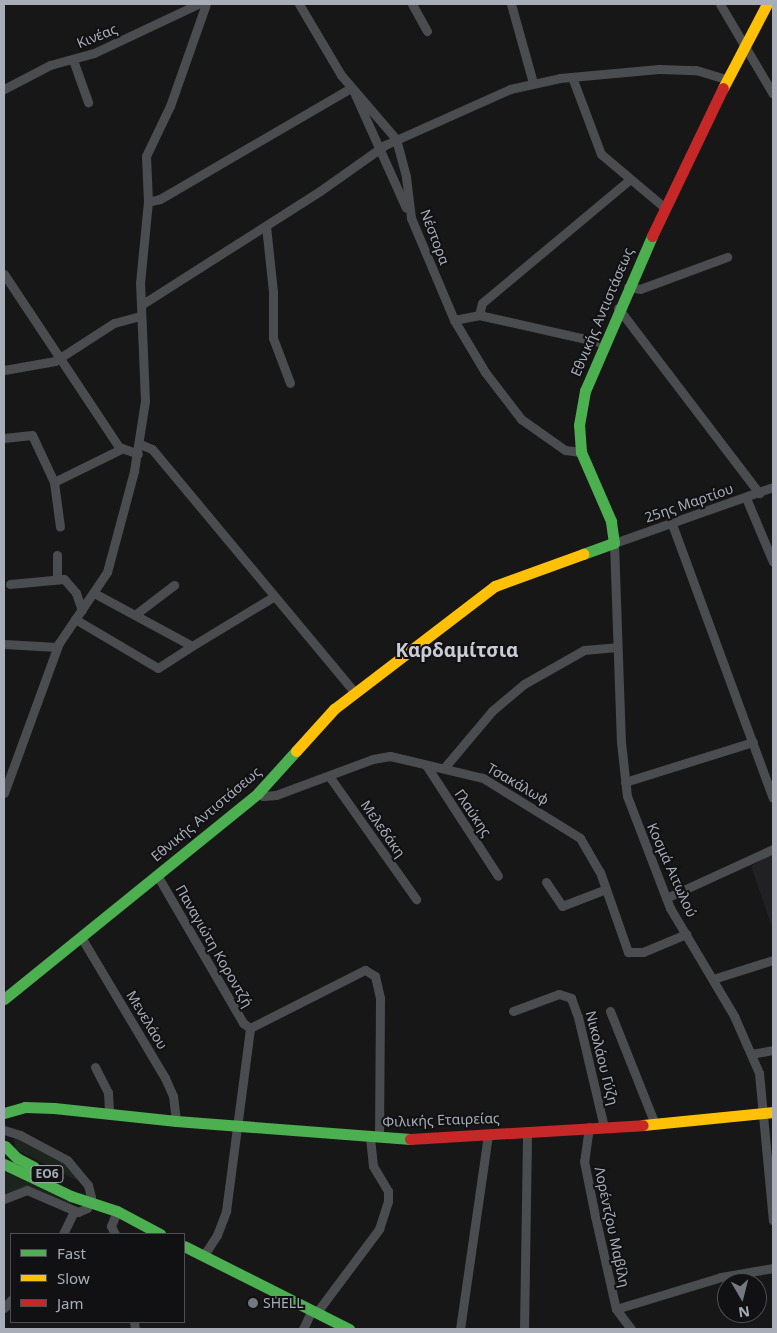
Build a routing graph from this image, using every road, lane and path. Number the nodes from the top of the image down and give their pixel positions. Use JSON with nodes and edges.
{"nodes":[{"id":1,"x":198,"y":4,"type":"edge"},
{"id":2,"x":206,"y":4,"type":"edge"},
{"id":3,"x":299,"y":4,"type":"edge"},
{"id":4,"x":412,"y":4,"type":"edge"},
{"id":5,"x":511,"y":4,"type":"edge"},
{"id":6,"x":720,"y":4,"type":"edge"},
{"id":7,"x":767,"y":4,"type":"edge"},
{"id":8,"x":427,"y":32,"type":"dead end"},
{"id":9,"x":743,"y":46,"type":"junction"},
{"id":10,"x":73,"y":60,"type":"junction"},
{"id":11,"x":572,"y":77,"type":"junction"},
{"id":12,"x":726,"y":79,"type":"junction"},
{"id":13,"x":533,"y":83,"type":"junction"},
{"id":14,"x":4,"y":89,"type":"edge"},
{"id":15,"x":352,"y":89,"type":"junction"},
{"id":16,"x":773,"y":94,"type":"edge"},
{"id":17,"x":88,"y":102,"type":"dead end"},
{"id":18,"x":396,"y":139,"type":"junction"},
{"id":19,"x":379,"y":149,"type":"junction"},
{"id":20,"x":629,"y":180,"type":"junction"},
{"id":21,"x":148,"y":202,"type":"junction"},
{"id":22,"x":664,"y":207,"type":"junction"},
{"id":23,"x":411,"y":218,"type":"junction"},
{"id":24,"x":266,"y":226,"type":"junction"},
{"id":25,"x":727,"y":257,"type":"dead end"},
{"id":26,"x":5,"y":277,"type":"edge"},
{"id":27,"x":628,"y":287,"type":"junction"},
{"id":28,"x":141,"y":305,"type":"junction"},
{"id":29,"x":618,"y":308,"type":"junction"},
{"id":30,"x":479,"y":315,"type":"junction"},
{"id":31,"x":141,"y":316,"type":"junction"},
{"id":32,"x":454,"y":320,"type":"junction"},
{"id":33,"x":603,"y":343,"type":"junction"},
{"id":34,"x":61,"y":357,"type":"junction"},
{"id":35,"x":4,"y":370,"type":"edge"},
{"id":36,"x":290,"y":382,"type":"dead end"},
{"id":37,"x":4,"y":438,"type":"edge"},
{"id":38,"x":121,"y":449,"type":"junction"},
{"id":39,"x":139,"y":449,"type":"junction"},
{"id":40,"x":581,"y":452,"type":"junction"},
{"id":41,"x":54,"y":482,"type":"junction"},
{"id":42,"x":773,"y":487,"type":"edge"},
{"id":43,"x":759,"y":493,"type":"junction"},
{"id":44,"x":746,"y":498,"type":"junction"},
{"id":45,"x":672,"y":524,"type":"junction"},
{"id":46,"x":60,"y":527,"type":"dead end"},
{"id":47,"x":614,"y":543,"type":"junction"},
{"id":48,"x":57,"y":555,"type":"dead end"},
{"id":49,"x":773,"y":562,"type":"edge"},
{"id":50,"x":57,"y":579,"type":"junction"},
{"id":51,"x":10,"y":584,"type":"dead end"},
{"id":52,"x":174,"y":585,"type":"dead end"},
{"id":53,"x":94,"y":593,"type":"junction"},
{"id":54,"x":272,"y":597,"type":"junction"},
{"id":55,"x":82,"y":610,"type":"junction"},
{"id":56,"x":136,"y":614,"type":"junction"},
{"id":57,"x":75,"y":619,"type":"junction"},
{"id":58,"x":4,"y":644,"type":"edge"},
{"id":59,"x":192,"y":646,"type":"junction"},
{"id":60,"x":57,"y":647,"type":"junction"},
{"id":61,"x":617,"y":648,"type":"junction"},
{"id":62,"x":355,"y":693,"type":"junction"},
{"id":63,"x":753,"y":742,"type":"junction"},
{"id":64,"x":426,"y":765,"type":"junction"},
{"id":65,"x":444,"y":768,"type":"junction"},
{"id":66,"x":329,"y":776,"type":"junction"},
{"id":67,"x":625,"y":782,"type":"junction"},
{"id":68,"x":4,"y":793,"type":"edge"},
{"id":69,"x":258,"y":793,"type":"junction"},
{"id":70,"x":773,"y":798,"type":"edge"},
{"id":71,"x":773,"y":849,"type":"edge"},
{"id":72,"x":157,"y":875,"type":"junction"},
{"id":73,"x":498,"y":876,"type":"dead end"},
{"id":74,"x":546,"y":882,"type":"dead end"},
{"id":75,"x":606,"y":889,"type":"junction"},
{"id":76,"x":666,"y":898,"type":"junction"},
{"id":77,"x":416,"y":899,"type":"dead end"},
{"id":78,"x":686,"y":934,"type":"junction"},
{"id":79,"x":82,"y":937,"type":"junction"},
{"id":80,"x":773,"y":960,"type":"edge"},
{"id":81,"x":713,"y":979,"type":"junction"},
{"id":82,"x":4,"y":999,"type":"edge"},
{"id":83,"x":513,"y":1011,"type":"dead end"},
{"id":84,"x":610,"y":1011,"type":"dead end"},
{"id":85,"x":250,"y":1028,"type":"junction"},
{"id":86,"x":773,"y":1050,"type":"edge"},
{"id":87,"x":751,"y":1054,"type":"junction"},
{"id":88,"x":96,"y":1067,"type":"dead end"},
{"id":89,"x":769,"y":1112,"type":"edge"},
{"id":90,"x":4,"y":1114,"type":"edge"},
{"id":91,"x":109,"y":1114,"type":"junction"},
{"id":92,"x":176,"y":1121,"type":"junction"},
{"id":93,"x":655,"y":1124,"type":"junction"},
{"id":94,"x":236,"y":1125,"type":"junction"},
{"id":95,"x":589,"y":1127,"type":"junction"},
{"id":96,"x":604,"y":1127,"type":"junction"},
{"id":97,"x":4,"y":1130,"type":"edge"},
{"id":98,"x":527,"y":1131,"type":"junction"},
{"id":99,"x":488,"y":1134,"type":"junction"},
{"id":100,"x":374,"y":1137,"type":"junction"},
{"id":101,"x":4,"y":1146,"type":"edge"},
{"id":102,"x":4,"y":1164,"type":"edge"},
{"id":103,"x":4,"y":1199,"type":"edge"},
{"id":104,"x":90,"y":1201,"type":"junction"},
{"id":105,"x":74,"y":1210,"type":"junction"},
{"id":106,"x":117,"y":1211,"type":"junction"},
{"id":107,"x":773,"y":1220,"type":"edge"},
{"id":108,"x":63,"y":1233,"type":"edge"},
{"id":109,"x":114,"y":1233,"type":"edge"},
{"id":110,"x":158,"y":1233,"type":"edge"},
{"id":111,"x":185,"y":1246,"type":"edge"},
{"id":112,"x":204,"y":1256,"type":"junction"},
{"id":113,"x":773,"y":1268,"type":"edge"},
{"id":114,"x":616,"y":1309,"type":"junction"},
{"id":115,"x":315,"y":1311,"type":"junction"},
{"id":116,"x":303,"y":1329,"type":"edge"},
{"id":117,"x":349,"y":1329,"type":"edge"},
{"id":118,"x":460,"y":1329,"type":"edge"},
{"id":119,"x":524,"y":1329,"type":"edge"},
{"id":120,"x":631,"y":1329,"type":"edge"}],
"edges":[{"from":1,"to":10,"type":"street","name":"Κινέας"},
{"from":2,"to":21,"type":"street"},
{"from":3,"to":15,"type":"street","name":"Νέστορα"},
{"from":4,"to":8,"type":"street"},
{"from":5,"to":13,"type":"street"},
{"from":6,"to":9,"type":"street"},
{"from":7,"to":9,"type":"street","name":"Εθνικής Αντιστάσεως"},
{"from":9,"to":12,"type":"street","name":"Εθνικής Αντιστάσεως"},
{"from":9,"to":16,"type":"street"},
{"from":10,"to":14,"type":"street","name":"Κινέας"},
{"from":10,"to":17,"type":"street"},
{"from":11,"to":12,"type":"street"},
{"from":11,"to":13,"type":"street"},
{"from":11,"to":20,"type":"street"},
{"from":12,"to":22,"type":"street","name":"Εθνικής Αντιστάσεως"},
{"from":13,"to":18,"type":"street"},
{"from":15,"to":18,"type":"street","name":"Νέστορα"},
{"from":15,"to":19,"type":"street"},
{"from":15,"to":21,"type":"street"},
{"from":18,"to":19,"type":"street"},
{"from":18,"to":23,"type":"street","name":"Νέστορα"},
{"from":19,"to":23,"type":"street"},
{"from":19,"to":24,"type":"street"},
{"from":20,"to":22,"type":"street"},
{"from":20,"to":30,"type":"street"},
{"from":21,"to":28,"type":"street"},
{"from":22,"to":27,"type":"street","name":"Εθνικής Αντιστάσεως"},
{"from":23,"to":32,"type":"street","name":"Νέστορα"},
{"from":24,"to":28,"type":"street"},
{"from":24,"to":36,"type":"street"},
{"from":25,"to":27,"type":"street"},
{"from":26,"to":34,"type":"street"},
{"from":27,"to":29,"type":"street","name":"Εθνικής Αντιστάσεως"},
{"from":28,"to":31,"type":"street"},
{"from":29,"to":33,"type":"street","name":"Εθνικής Αντιστάσεως"},
{"from":29,"to":43,"type":"street"},
{"from":30,"to":32,"type":"street"},
{"from":30,"to":33,"type":"street"},
{"from":31,"to":34,"type":"street"},
{"from":31,"to":39,"type":"street"},
{"from":32,"to":40,"type":"street","name":"Νέστορα"},
{"from":33,"to":40,"type":"street","name":"Εθνικής Αντιστάσεως"},
{"from":34,"to":35,"type":"street"},
{"from":34,"to":38,"type":"street"},
{"from":37,"to":41,"type":"street"},
{"from":38,"to":39,"type":"street"},
{"from":38,"to":41,"type":"street"},
{"from":39,"to":53,"type":"street"},
{"from":39,"to":54,"type":"street"},
{"from":40,"to":47,"type":"street","name":"Εθνικής Αντιστάσεως"},
{"from":41,"to":46,"type":"street"},
{"from":42,"to":43,"type":"street","name":"25ης Μαρτίου"},
{"from":43,"to":44,"type":"street","name":"25ης Μαρτίου"},
{"from":44,"to":45,"type":"street","name":"25ης Μαρτίου"},
{"from":44,"to":49,"type":"street"},
{"from":45,"to":47,"type":"street","name":"25ης Μαρτίου"},
{"from":45,"to":63,"type":"street"},
{"from":47,"to":61,"type":"street","name":"Κοσμά Αιτωλού"},
{"from":47,"to":62,"type":"street","name":"Εθνικής Αντιστάσεως"},
{"from":48,"to":50,"type":"street"},
{"from":50,"to":51,"type":"street"},
{"from":50,"to":55,"type":"street"},
{"from":52,"to":56,"type":"street"},
{"from":53,"to":55,"type":"street"},
{"from":53,"to":56,"type":"street"},
{"from":54,"to":59,"type":"street"},
{"from":54,"to":62,"type":"street"},
{"from":55,"to":57,"type":"street"},
{"from":56,"to":59,"type":"street"},
{"from":57,"to":59,"type":"street"},
{"from":57,"to":60,"type":"street"},
{"from":58,"to":60,"type":"street"},
{"from":60,"to":68,"type":"street"},
{"from":61,"to":65,"type":"street"},
{"from":61,"to":67,"type":"street","name":"Κοσμά Αιτωλού"},
{"from":62,"to":69,"type":"street","name":"Εθνικής Αντιστάσεως"},
{"from":63,"to":67,"type":"street"},
{"from":63,"to":70,"type":"street"},
{"from":64,"to":65,"type":"street","name":"Τσακάλωφ"},
{"from":64,"to":66,"type":"street","name":"Τσακάλωφ"},
{"from":64,"to":73,"type":"street","name":"Γλαύκης"},
{"from":65,"to":75,"type":"street","name":"Τσακάλωφ"},
{"from":66,"to":69,"type":"street","name":"Τσακάλωφ"},
{"from":66,"to":77,"type":"street","name":"Μελεδάκη"},
{"from":67,"to":76,"type":"street","name":"Κοσμά Αιτωλού"},
{"from":69,"to":72,"type":"street","name":"Εθνικής Αντιστάσεως"},
{"from":71,"to":76,"type":"street"},
{"from":72,"to":79,"type":"street","name":"Εθνικής Αντιστάσεως"},
{"from":72,"to":85,"type":"street","name":"Παναγιώτη Κοροντζή"},
{"from":74,"to":75,"type":"street"},
{"from":75,"to":78,"type":"street","name":"Τσακάλωφ"},
{"from":76,"to":78,"type":"street","name":"Κοσμά Αιτωλού"},
{"from":78,"to":81,"type":"street","name":"Κοσμά Αιτωλού"},
{"from":79,"to":82,"type":"street","name":"Εθνικής Αντιστάσεως"},
{"from":79,"to":92,"type":"street","name":"Μενελάου"},
{"from":80,"to":81,"type":"street"},
{"from":81,"to":87,"type":"street","name":"Κοσμά Αιτωλού"},
{"from":83,"to":96,"type":"street","name":"Νικολάου Γύζη"},
{"from":84,"to":93,"type":"street"},
{"from":85,"to":94,"type":"street"},
{"from":85,"to":100,"type":"street"},
{"from":86,"to":87,"type":"street"},
{"from":87,"to":89,"type":"street","name":"Κοσμά Αιτωλού"},
{"from":88,"to":91,"type":"street"},
{"from":89,"to":93,"type":"street","name":"Φιλικής Εταιρείας"},
{"from":89,"to":107,"type":"street","name":"Κοσμά Αιτωλού"},
{"from":90,"to":91,"type":"street","name":"Φιλικής Εταιρείας"},
{"from":91,"to":92,"type":"street","name":"Φιλικής Εταιρείας"},
{"from":92,"to":94,"type":"street","name":"Φιλικής Εταιρείας"},
{"from":93,"to":96,"type":"street","name":"Φιλικής Εταιρείας"},
{"from":94,"to":100,"type":"street","name":"Φιλικής Εταιρείας"},
{"from":94,"to":112,"type":"street"},
{"from":95,"to":96,"type":"street","name":"Φιλικής Εταιρείας"},
{"from":95,"to":98,"type":"street","name":"Φιλικής Εταιρείας"},
{"from":95,"to":114,"type":"street","name":"Λορέντζου Μαβίλη"},
{"from":97,"to":104,"type":"street"},
{"from":98,"to":99,"type":"street","name":"Φιλικής Εταιρείας"},
{"from":98,"to":119,"type":"street"},
{"from":99,"to":100,"type":"street","name":"Φιλικής Εταιρείας"},
{"from":99,"to":118,"type":"street"},
{"from":100,"to":115,"type":"street"},
{"from":101,"to":104,"type":"street","number":"ΕΟ6"},
{"from":102,"to":104,"type":"street","number":"ΕΟ6"},
{"from":103,"to":105,"type":"street"},
{"from":104,"to":105,"type":"street"},
{"from":104,"to":106,"type":"street","number":"ΕΟ6"},
{"from":105,"to":108,"type":"street"},
{"from":106,"to":109,"type":"street"},
{"from":106,"to":110,"type":"street","number":"ΕΟ6"},
{"from":111,"to":112,"type":"street"},
{"from":112,"to":115,"type":"street"},
{"from":113,"to":114,"type":"street"},
{"from":114,"to":120,"type":"street","name":"Λορέντζου Μαβίλη"},
{"from":115,"to":116,"type":"street"},
{"from":115,"to":117,"type":"street"}]}
